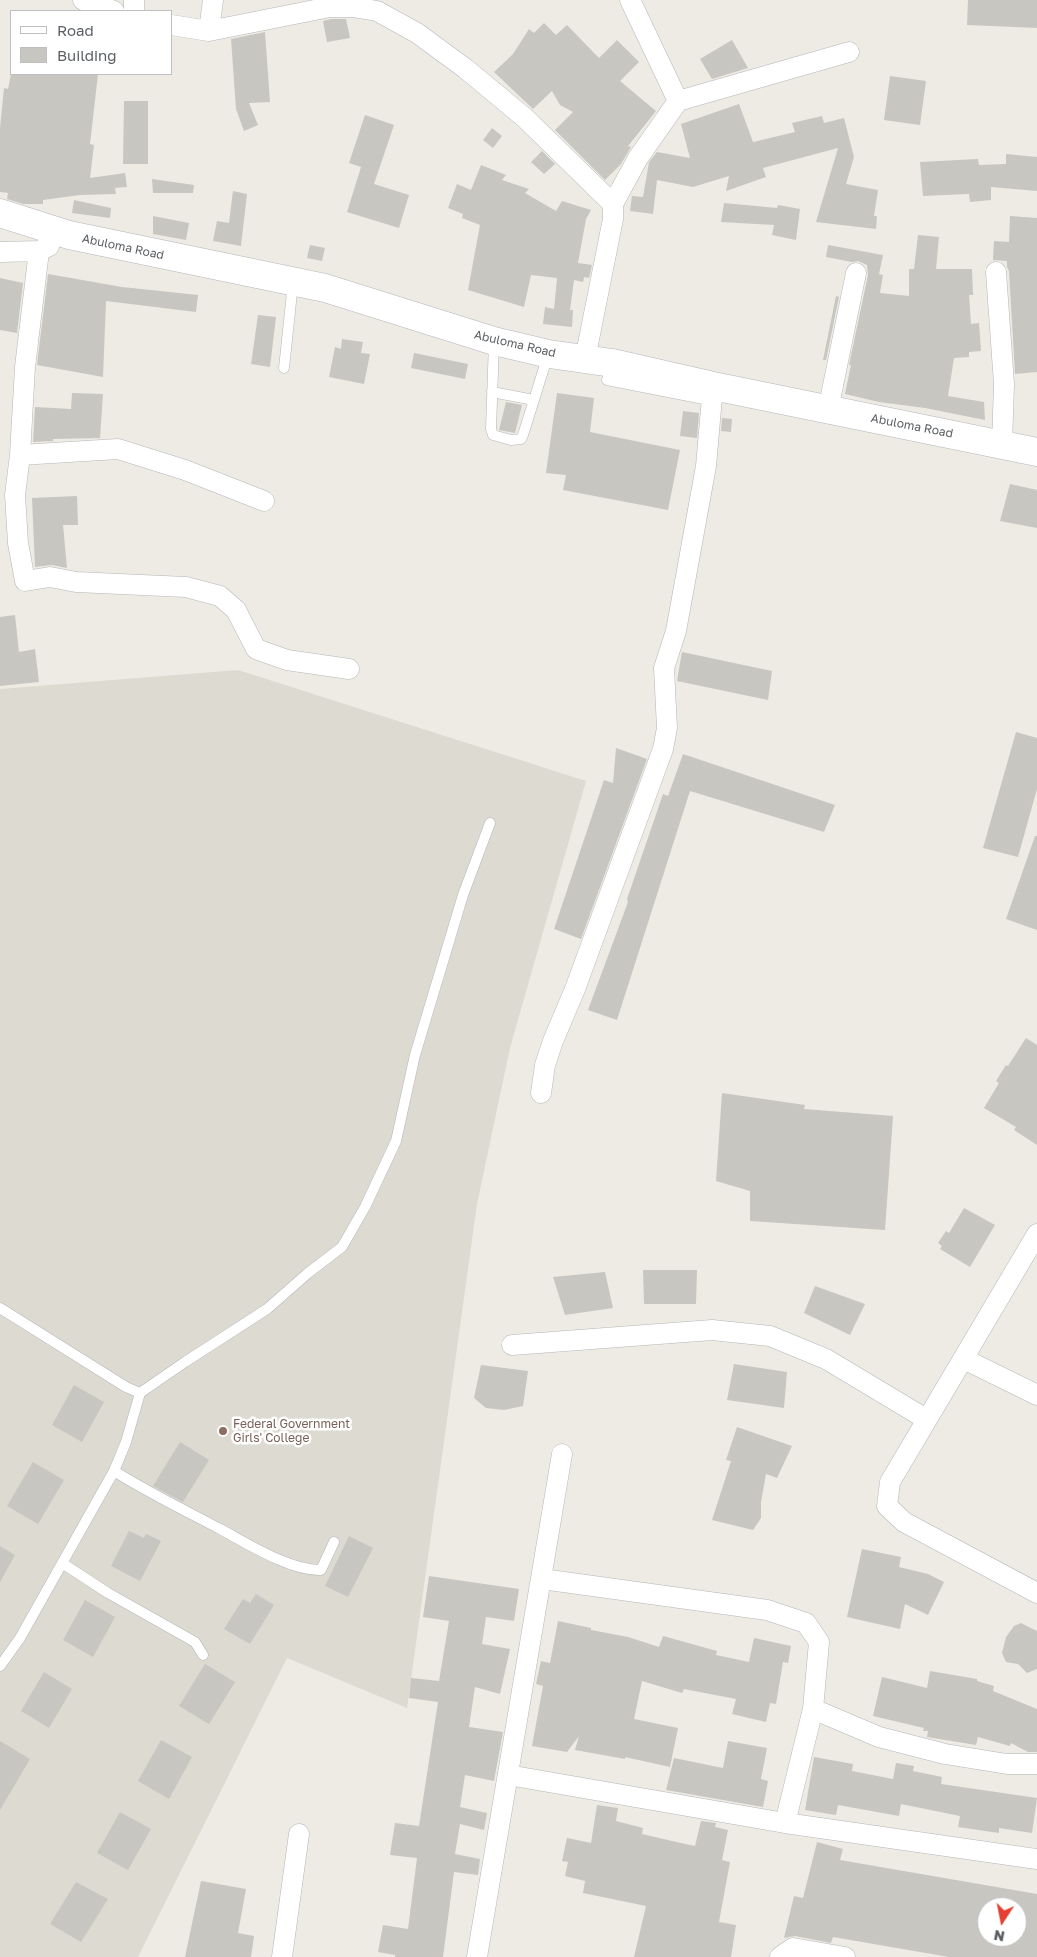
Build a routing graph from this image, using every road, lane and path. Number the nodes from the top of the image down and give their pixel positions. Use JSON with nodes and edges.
{"nodes":[{"id":1,"x":83,"y":0,"type":"edge"},
{"id":2,"x":213,"y":0,"type":"edge"},
{"id":3,"x":630,"y":0,"type":"edge"},
{"id":4,"x":331,"y":4,"type":"edge"},
{"id":5,"x":111,"y":10,"type":"edge"},
{"id":6,"x":172,"y":24,"type":"edge"},
{"id":7,"x":209,"y":31,"type":"junction"},
{"id":8,"x":848,"y":52,"type":"dead end"},
{"id":9,"x":678,"y":101,"type":"junction"},
{"id":10,"x":613,"y":204,"type":"junction"},
{"id":11,"x":0,"y":213,"type":"edge"},
{"id":12,"x":69,"y":235,"type":"junction"},
{"id":13,"x":39,"y":251,"type":"junction"},
{"id":14,"x":0,"y":252,"type":"edge"},
{"id":15,"x":996,"y":272,"type":"dead end"},
{"id":16,"x":856,"y":273,"type":"dead end"},
{"id":17,"x":293,"y":282,"type":"junction"},
{"id":18,"x":494,"y":341,"type":"junction"},
{"id":19,"x":549,"y":354,"type":"junction"},
{"id":20,"x":585,"y":359,"type":"junction"},
{"id":21,"x":284,"y":368,"type":"dead end"},
{"id":22,"x":492,"y":392,"type":"junction"},
{"id":23,"x":711,"y":393,"type":"junction"},
{"id":24,"x":534,"y":400,"type":"junction"},
{"id":25,"x":828,"y":410,"type":"junction"},
{"id":26,"x":1002,"y":444,"type":"junction"},
{"id":27,"x":1037,"y":452,"type":"edge"},
{"id":28,"x":20,"y":455,"type":"junction"},
{"id":29,"x":8,"y":496,"type":"edge"},
{"id":30,"x":264,"y":501,"type":"dead end"},
{"id":31,"x":349,"y":669,"type":"dead end"},
{"id":32,"x":490,"y":823,"type":"dead end"},
{"id":33,"x":541,"y":1093,"type":"dead end"},
{"id":34,"x":1037,"y":1234,"type":"edge"},
{"id":35,"x":0,"y":1308,"type":"edge"},
{"id":36,"x":512,"y":1345,"type":"dead end"},
{"id":37,"x":964,"y":1359,"type":"junction"},
{"id":38,"x":140,"y":1393,"type":"junction"},
{"id":39,"x":1037,"y":1395,"type":"edge"},
{"id":40,"x":926,"y":1419,"type":"junction"},
{"id":41,"x":562,"y":1454,"type":"dead end"},
{"id":42,"x":114,"y":1471,"type":"junction"},
{"id":43,"x":334,"y":1542,"type":"dead end"},
{"id":44,"x":62,"y":1563,"type":"junction"},
{"id":45,"x":542,"y":1578,"type":"junction"},
{"id":46,"x":1037,"y":1593,"type":"edge"},
{"id":47,"x":202,"y":1655,"type":"dead end"},
{"id":48,"x":0,"y":1666,"type":"edge"},
{"id":49,"x":813,"y":1709,"type":"junction"},
{"id":50,"x":1037,"y":1764,"type":"edge"},
{"id":51,"x":508,"y":1775,"type":"junction"},
{"id":52,"x":785,"y":1823,"type":"junction"},
{"id":53,"x":299,"y":1834,"type":"dead end"},
{"id":54,"x":1037,"y":1859,"type":"edge"},
{"id":55,"x":282,"y":1957,"type":"edge"},
{"id":56,"x":477,"y":1957,"type":"edge"},
{"id":57,"x":780,"y":1957,"type":"edge"},
{"id":58,"x":845,"y":1957,"type":"edge"}],
"edges":[{"from":1,"to":5,"type":"street"},
{"from":2,"to":7,"type":"street"},
{"from":3,"to":9,"type":"street"},
{"from":4,"to":7,"type":"street"},
{"from":4,"to":10,"type":"street"},
{"from":6,"to":7,"type":"street"},
{"from":8,"to":9,"type":"street"},
{"from":9,"to":10,"type":"street"},
{"from":10,"to":20,"type":"street"},
{"from":11,"to":12,"type":"street","name":"Abuloma Road"},
{"from":12,"to":13,"type":"street"},
{"from":12,"to":17,"type":"street","name":"Abuloma Road"},
{"from":13,"to":14,"type":"street"},
{"from":13,"to":28,"type":"street"},
{"from":15,"to":26,"type":"street"},
{"from":16,"to":25,"type":"street"},
{"from":17,"to":18,"type":"street","name":"Abuloma Road"},
{"from":17,"to":21,"type":"lane"},
{"from":18,"to":19,"type":"street","name":"Abuloma Road"},
{"from":18,"to":22,"type":"lane"},
{"from":19,"to":20,"type":"street","name":"Abuloma Road"},
{"from":19,"to":24,"type":"lane"},
{"from":20,"to":23,"type":"street","name":"Abuloma Road"},
{"from":22,"to":24,"type":"lane"},
{"from":22,"to":24,"type":"lane"},
{"from":23,"to":25,"type":"street","name":"Abuloma Road"},
{"from":23,"to":33,"type":"street"},
{"from":25,"to":26,"type":"street","name":"Abuloma Road"},
{"from":26,"to":27,"type":"street","name":"Abuloma Road"},
{"from":28,"to":29,"type":"street"},
{"from":28,"to":30,"type":"street"},
{"from":29,"to":31,"type":"street"},
{"from":32,"to":38,"type":"lane"},
{"from":34,"to":37,"type":"street"},
{"from":35,"to":38,"type":"lane"},
{"from":36,"to":40,"type":"street"},
{"from":37,"to":39,"type":"street"},
{"from":37,"to":40,"type":"street"},
{"from":38,"to":42,"type":"lane"},
{"from":40,"to":46,"type":"street"},
{"from":41,"to":45,"type":"street"},
{"from":42,"to":43,"type":"lane"},
{"from":42,"to":44,"type":"lane"},
{"from":44,"to":47,"type":"lane"},
{"from":44,"to":48,"type":"lane"},
{"from":45,"to":49,"type":"street"},
{"from":45,"to":51,"type":"street"},
{"from":49,"to":50,"type":"street"},
{"from":49,"to":52,"type":"street"},
{"from":51,"to":52,"type":"street"},
{"from":51,"to":56,"type":"street"},
{"from":52,"to":54,"type":"street"},
{"from":53,"to":55,"type":"street"},
{"from":57,"to":58,"type":"street"}]}
